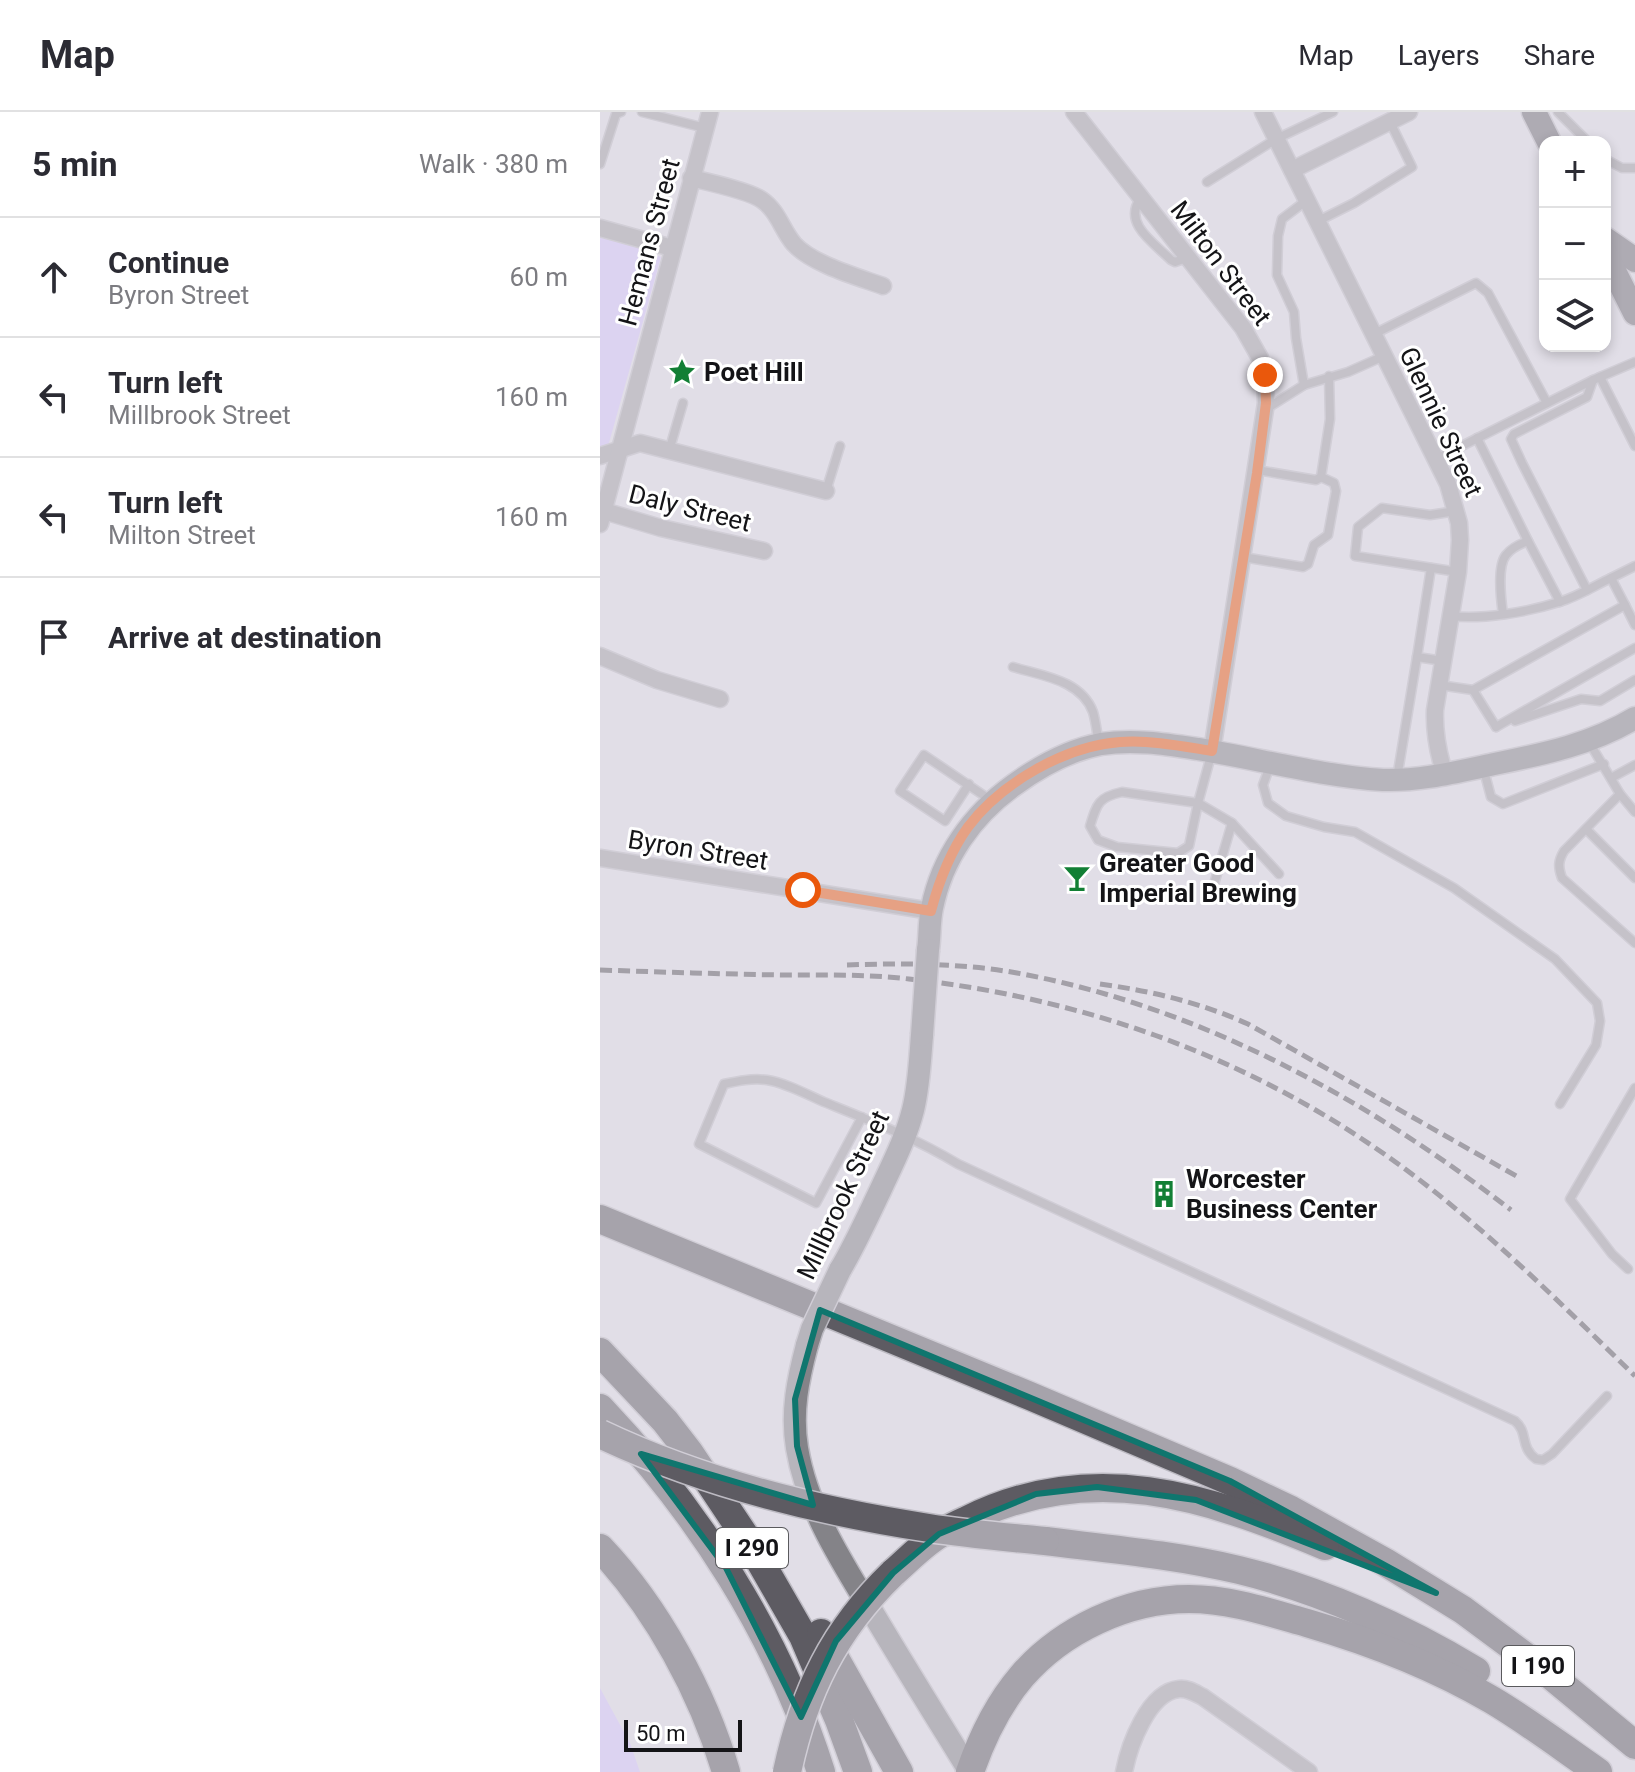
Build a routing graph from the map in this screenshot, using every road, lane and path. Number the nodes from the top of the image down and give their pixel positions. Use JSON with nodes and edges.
{"nodes":[{"id":1,"x":621,"y":112,"type":"edge"},
{"id":2,"x":642,"y":112,"type":"edge"},
{"id":3,"x":1074,"y":112,"type":"edge"},
{"id":4,"x":1263,"y":112,"type":"edge"},
{"id":5,"x":1333,"y":112,"type":"edge"},
{"id":6,"x":1409,"y":112,"type":"edge"},
{"id":7,"x":1534,"y":112,"type":"edge"},
{"id":8,"x":1558,"y":112,"type":"edge"},
{"id":9,"x":708,"y":120,"type":"edge"},
{"id":10,"x":1390,"y":122,"type":"junction"},
{"id":11,"x":1546,"y":136,"type":"edge"},
{"id":12,"x":1582,"y":136,"type":"edge"},
{"id":13,"x":1276,"y":139,"type":"junction"},
{"id":14,"x":1611,"y":162,"type":"edge"},
{"id":15,"x":600,"y":164,"type":"edge"},
{"id":16,"x":1292,"y":170,"type":"junction"},
{"id":17,"x":1634,"y":170,"type":"edge"},
{"id":18,"x":691,"y":178,"type":"junction"},
{"id":19,"x":1207,"y":182,"type":"dead end"},
{"id":20,"x":1307,"y":200,"type":"junction"},
{"id":21,"x":1318,"y":221,"type":"junction"},
{"id":22,"x":600,"y":228,"type":"edge"},
{"id":23,"x":1611,"y":243,"type":"edge"},
{"id":24,"x":672,"y":248,"type":"junction"},
{"id":25,"x":1635,"y":260,"type":"edge"},
{"id":26,"x":1611,"y":265,"type":"edge"},
{"id":27,"x":883,"y":286,"type":"dead end"},
{"id":28,"x":1635,"y":313,"type":"edge"},
{"id":29,"x":1374,"y":334,"type":"junction"},
{"id":30,"x":1385,"y":356,"type":"junction"},
{"id":31,"x":1635,"y":362,"type":"edge"},
{"id":32,"x":1329,"y":376,"type":"junction"},
{"id":33,"x":1596,"y":379,"type":"junction"},
{"id":34,"x":1304,"y":385,"type":"junction"},
{"id":35,"x":683,"y":403,"type":"dead end"},
{"id":36,"x":1547,"y":403,"type":"junction"},
{"id":37,"x":1265,"y":409,"type":"junction"},
{"id":38,"x":1477,"y":438,"type":"junction"},
{"id":39,"x":840,"y":446,"type":"dead end"},
{"id":40,"x":1635,"y":446,"type":"edge"},
{"id":41,"x":620,"y":451,"type":"junction"},
{"id":42,"x":669,"y":451,"type":"junction"},
{"id":43,"x":600,"y":456,"type":"edge"},
{"id":44,"x":1436,"y":459,"type":"junction"},
{"id":45,"x":1257,"y":470,"type":"junction"},
{"id":46,"x":1321,"y":477,"type":"junction"},
{"id":47,"x":826,"y":491,"type":"joint"},
{"id":48,"x":1457,"y":511,"type":"junction"},
{"id":49,"x":602,"y":518,"type":"edge"},
{"id":50,"x":1528,"y":541,"type":"junction"},
{"id":51,"x":764,"y":551,"type":"dead end"},
{"id":52,"x":1243,"y":557,"type":"junction"},
{"id":53,"x":1635,"y":566,"type":"edge"},
{"id":54,"x":1431,"y":568,"type":"junction"},
{"id":55,"x":1458,"y":572,"type":"junction"},
{"id":56,"x":1611,"y":578,"type":"junction"},
{"id":57,"x":1587,"y":590,"type":"junction"},
{"id":58,"x":1560,"y":602,"type":"junction"},
{"id":59,"x":1625,"y":605,"type":"junction"},
{"id":60,"x":1503,"y":614,"type":"junction"},
{"id":61,"x":1450,"y":616,"type":"junction"},
{"id":62,"x":1635,"y":625,"type":"edge"},
{"id":63,"x":1635,"y":648,"type":"edge"},
{"id":64,"x":600,"y":656,"type":"edge"},
{"id":65,"x":1417,"y":657,"type":"junction"},
{"id":66,"x":1443,"y":661,"type":"junction"},
{"id":67,"x":1013,"y":667,"type":"dead end"},
{"id":68,"x":1635,"y":680,"type":"edge"},
{"id":69,"x":1439,"y":685,"type":"junction"},
{"id":70,"x":1473,"y":690,"type":"junction"},
{"id":71,"x":720,"y":699,"type":"dead end"},
{"id":72,"x":1635,"y":718,"type":"edge"},
{"id":73,"x":1496,"y":727,"type":"junction"},
{"id":74,"x":1588,"y":741,"type":"junction"},
{"id":75,"x":1099,"y":744,"type":"junction"},
{"id":76,"x":1212,"y":751,"type":"junction"},
{"id":77,"x":1271,"y":763,"type":"junction"},
{"id":78,"x":1604,"y":764,"type":"junction"},
{"id":79,"x":1635,"y":765,"type":"edge"},
{"id":80,"x":1482,"y":767,"type":"junction"},
{"id":81,"x":1445,"y":775,"type":"junction"},
{"id":82,"x":1611,"y":778,"type":"junction"},
{"id":83,"x":1397,"y":780,"type":"junction"},
{"id":84,"x":969,"y":784,"type":"junction"},
{"id":85,"x":1620,"y":794,"type":"junction"},
{"id":86,"x":993,"y":801,"type":"junction"},
{"id":87,"x":1198,"y":803,"type":"junction"},
{"id":88,"x":1635,"y":812,"type":"edge"},
{"id":89,"x":1232,"y":823,"type":"junction"},
{"id":90,"x":1586,"y":829,"type":"junction"},
{"id":91,"x":600,"y":858,"type":"edge"},
{"id":92,"x":1279,"y":874,"type":"dead end"},
{"id":93,"x":1635,"y":878,"type":"edge"},
{"id":94,"x":1212,"y":891,"type":"dead end"},
{"id":95,"x":931,"y":911,"type":"junction"},
{"id":96,"x":1635,"y":943,"type":"edge"},
{"id":97,"x":1635,"y":1088,"type":"edge"},
{"id":98,"x":1560,"y":1104,"type":"dead end"},
{"id":99,"x":862,"y":1117,"type":"junction"},
{"id":100,"x":904,"y":1135,"type":"junction"},
{"id":101,"x":600,"y":1219,"type":"edge"},
{"id":102,"x":1628,"y":1269,"type":"dead end"},
{"id":103,"x":600,"y":1352,"type":"edge"},
{"id":104,"x":1607,"y":1396,"type":"dead end"},
{"id":105,"x":600,"y":1408,"type":"edge"},
{"id":106,"x":600,"y":1434,"type":"edge"},
{"id":107,"x":709,"y":1482,"type":"junction"},
{"id":108,"x":600,"y":1548,"type":"edge"},
{"id":109,"x":1436,"y":1593,"type":"junction"},
{"id":110,"x":1635,"y":1745,"type":"edge"},
{"id":111,"x":726,"y":1772,"type":"edge"},
{"id":112,"x":787,"y":1772,"type":"edge"},
{"id":113,"x":821,"y":1772,"type":"edge"},
{"id":114,"x":858,"y":1772,"type":"edge"},
{"id":115,"x":899,"y":1772,"type":"edge"},
{"id":116,"x":970,"y":1772,"type":"edge"},
{"id":117,"x":1124,"y":1772,"type":"edge"},
{"id":118,"x":1309,"y":1772,"type":"edge"},
{"id":119,"x":1600,"y":1772,"type":"edge"}],
"edges":[{"from":1,"to":15,"type":"lane"},
{"from":2,"to":9,"type":"lane"},
{"from":3,"to":37,"type":"street","name":"Milton Street"},
{"from":4,"to":13,"type":"street","name":"Glennie Street"},
{"from":5,"to":13,"type":"lane"},
{"from":6,"to":10,"type":"street"},
{"from":7,"to":11,"type":"main road"},
{"from":8,"to":12,"type":"lane"},
{"from":9,"to":18,"type":"street","name":"Hemans Street"},
{"from":10,"to":16,"type":"street"},
{"from":10,"to":21,"type":"lane"},
{"from":13,"to":16,"type":"street","name":"Glennie Street"},
{"from":13,"to":19,"type":"lane"},
{"from":14,"to":17,"type":"lane"},
{"from":16,"to":20,"type":"street","name":"Glennie Street"},
{"from":18,"to":24,"type":"street","name":"Hemans Street"},
{"from":18,"to":27,"type":"street"},
{"from":20,"to":21,"type":"street","name":"Glennie Street"},
{"from":20,"to":34,"type":"lane"},
{"from":21,"to":29,"type":"street","name":"Glennie Street"},
{"from":22,"to":24,"type":"street"},
{"from":23,"to":25,"type":"main road"},
{"from":24,"to":41,"type":"street","name":"Hemans Street"},
{"from":26,"to":28,"type":"main road"},
{"from":29,"to":30,"type":"street","name":"Glennie Street"},
{"from":29,"to":36,"type":"lane"},
{"from":30,"to":32,"type":"lane"},
{"from":30,"to":44,"type":"street","name":"Glennie Street"},
{"from":31,"to":33,"type":"lane"},
{"from":32,"to":34,"type":"lane"},
{"from":32,"to":46,"type":"lane"},
{"from":33,"to":36,"type":"lane"},
{"from":33,"to":40,"type":"lane"},
{"from":33,"to":57,"type":"lane"},
{"from":34,"to":37,"type":"lane"},
{"from":35,"to":42,"type":"lane"},
{"from":36,"to":38,"type":"lane"},
{"from":37,"to":45,"type":"street","name":"Milton Street"},
{"from":38,"to":44,"type":"lane"},
{"from":38,"to":50,"type":"lane"},
{"from":39,"to":47,"type":"lane"},
{"from":41,"to":42,"type":"street"},
{"from":41,"to":43,"type":"street"},
{"from":41,"to":49,"type":"street","name":"Hemans Street"},
{"from":42,"to":47,"type":"street"},
{"from":44,"to":48,"type":"street","name":"Glennie Street"},
{"from":45,"to":46,"type":"lane"},
{"from":45,"to":52,"type":"street","name":"Milton Street"},
{"from":46,"to":52,"type":"lane"},
{"from":48,"to":54,"type":"lane"},
{"from":48,"to":55,"type":"street","name":"Glennie Street"},
{"from":49,"to":51,"type":"street","name":"Daly Street"},
{"from":50,"to":58,"type":"lane"},
{"from":50,"to":60,"type":"lane"},
{"from":52,"to":76,"type":"street","name":"Milton Street"},
{"from":53,"to":56,"type":"lane"},
{"from":54,"to":55,"type":"lane"},
{"from":54,"to":65,"type":"lane"},
{"from":55,"to":61,"type":"street","name":"Glennie Street"},
{"from":56,"to":57,"type":"lane"},
{"from":56,"to":59,"type":"lane"},
{"from":57,"to":58,"type":"lane"},
{"from":58,"to":60,"type":"lane"},
{"from":59,"to":62,"type":"lane"},
{"from":59,"to":70,"type":"lane"},
{"from":60,"to":61,"type":"lane"},
{"from":61,"to":66,"type":"street","name":"Glennie Street"},
{"from":63,"to":73,"type":"lane"},
{"from":64,"to":71,"type":"street"},
{"from":65,"to":66,"type":"lane"},
{"from":65,"to":83,"type":"lane"},
{"from":66,"to":69,"type":"street","name":"Glennie Street"},
{"from":67,"to":75,"type":"lane"},
{"from":68,"to":73,"type":"lane"},
{"from":69,"to":70,"type":"lane"},
{"from":69,"to":81,"type":"street","name":"Glennie Street"},
{"from":70,"to":73,"type":"lane"},
{"from":72,"to":74,"type":"main road","name":"Millbrook Street"},
{"from":74,"to":78,"type":"lane"},
{"from":74,"to":80,"type":"main road","name":"Millbrook Street"},
{"from":75,"to":76,"type":"main road","name":"Millbrook Street"},
{"from":75,"to":86,"type":"main road","name":"Millbrook Street"},
{"from":76,"to":77,"type":"main road","name":"Millbrook Street"},
{"from":76,"to":87,"type":"lane"},
{"from":77,"to":83,"type":"main road","name":"Millbrook Street"},
{"from":77,"to":98,"type":"lane"},
{"from":78,"to":80,"type":"lane"},
{"from":78,"to":82,"type":"lane"},
{"from":79,"to":82,"type":"lane"},
{"from":80,"to":81,"type":"main road","name":"Millbrook Street"},
{"from":81,"to":83,"type":"main road","name":"Millbrook Street"},
{"from":82,"to":85,"type":"lane"},
{"from":84,"to":84,"type":"lane"},
{"from":84,"to":86,"type":"lane"},
{"from":85,"to":88,"type":"lane"},
{"from":85,"to":90,"type":"lane"},
{"from":86,"to":95,"type":"main road","name":"Millbrook Street"},
{"from":87,"to":87,"type":"lane"},
{"from":87,"to":89,"type":"lane"},
{"from":89,"to":92,"type":"lane"},
{"from":89,"to":94,"type":"lane"},
{"from":90,"to":93,"type":"lane"},
{"from":90,"to":96,"type":"lane"},
{"from":91,"to":95,"type":"street","name":"Byron Street"},
{"from":95,"to":100,"type":"main road","name":"Millbrook Street","bridge":true},
{"from":97,"to":102,"type":"lane"},
{"from":99,"to":99,"type":"lane"},
{"from":99,"to":100,"type":"lane"},
{"from":100,"to":104,"type":"lane"},
{"from":100,"to":116,"type":"main road","name":"Millbrook Street","bridge":true},
{"from":101,"to":109,"type":"highway"},
{"from":103,"to":107,"type":"highway","number":"I 290"},
{"from":105,"to":113,"type":"highway","number":"I 290"},
{"from":106,"to":119,"type":"highway","bridge":true},
{"from":107,"to":114,"type":"highway","number":"I 290"},
{"from":107,"to":115,"type":"highway"},
{"from":108,"to":111,"type":"highway"},
{"from":109,"to":110,"type":"highway","number":"I 190"},
{"from":109,"to":112,"type":"highway","bridge":true},
{"from":116,"to":119,"type":"highway"},
{"from":117,"to":118,"type":"street"}]}
